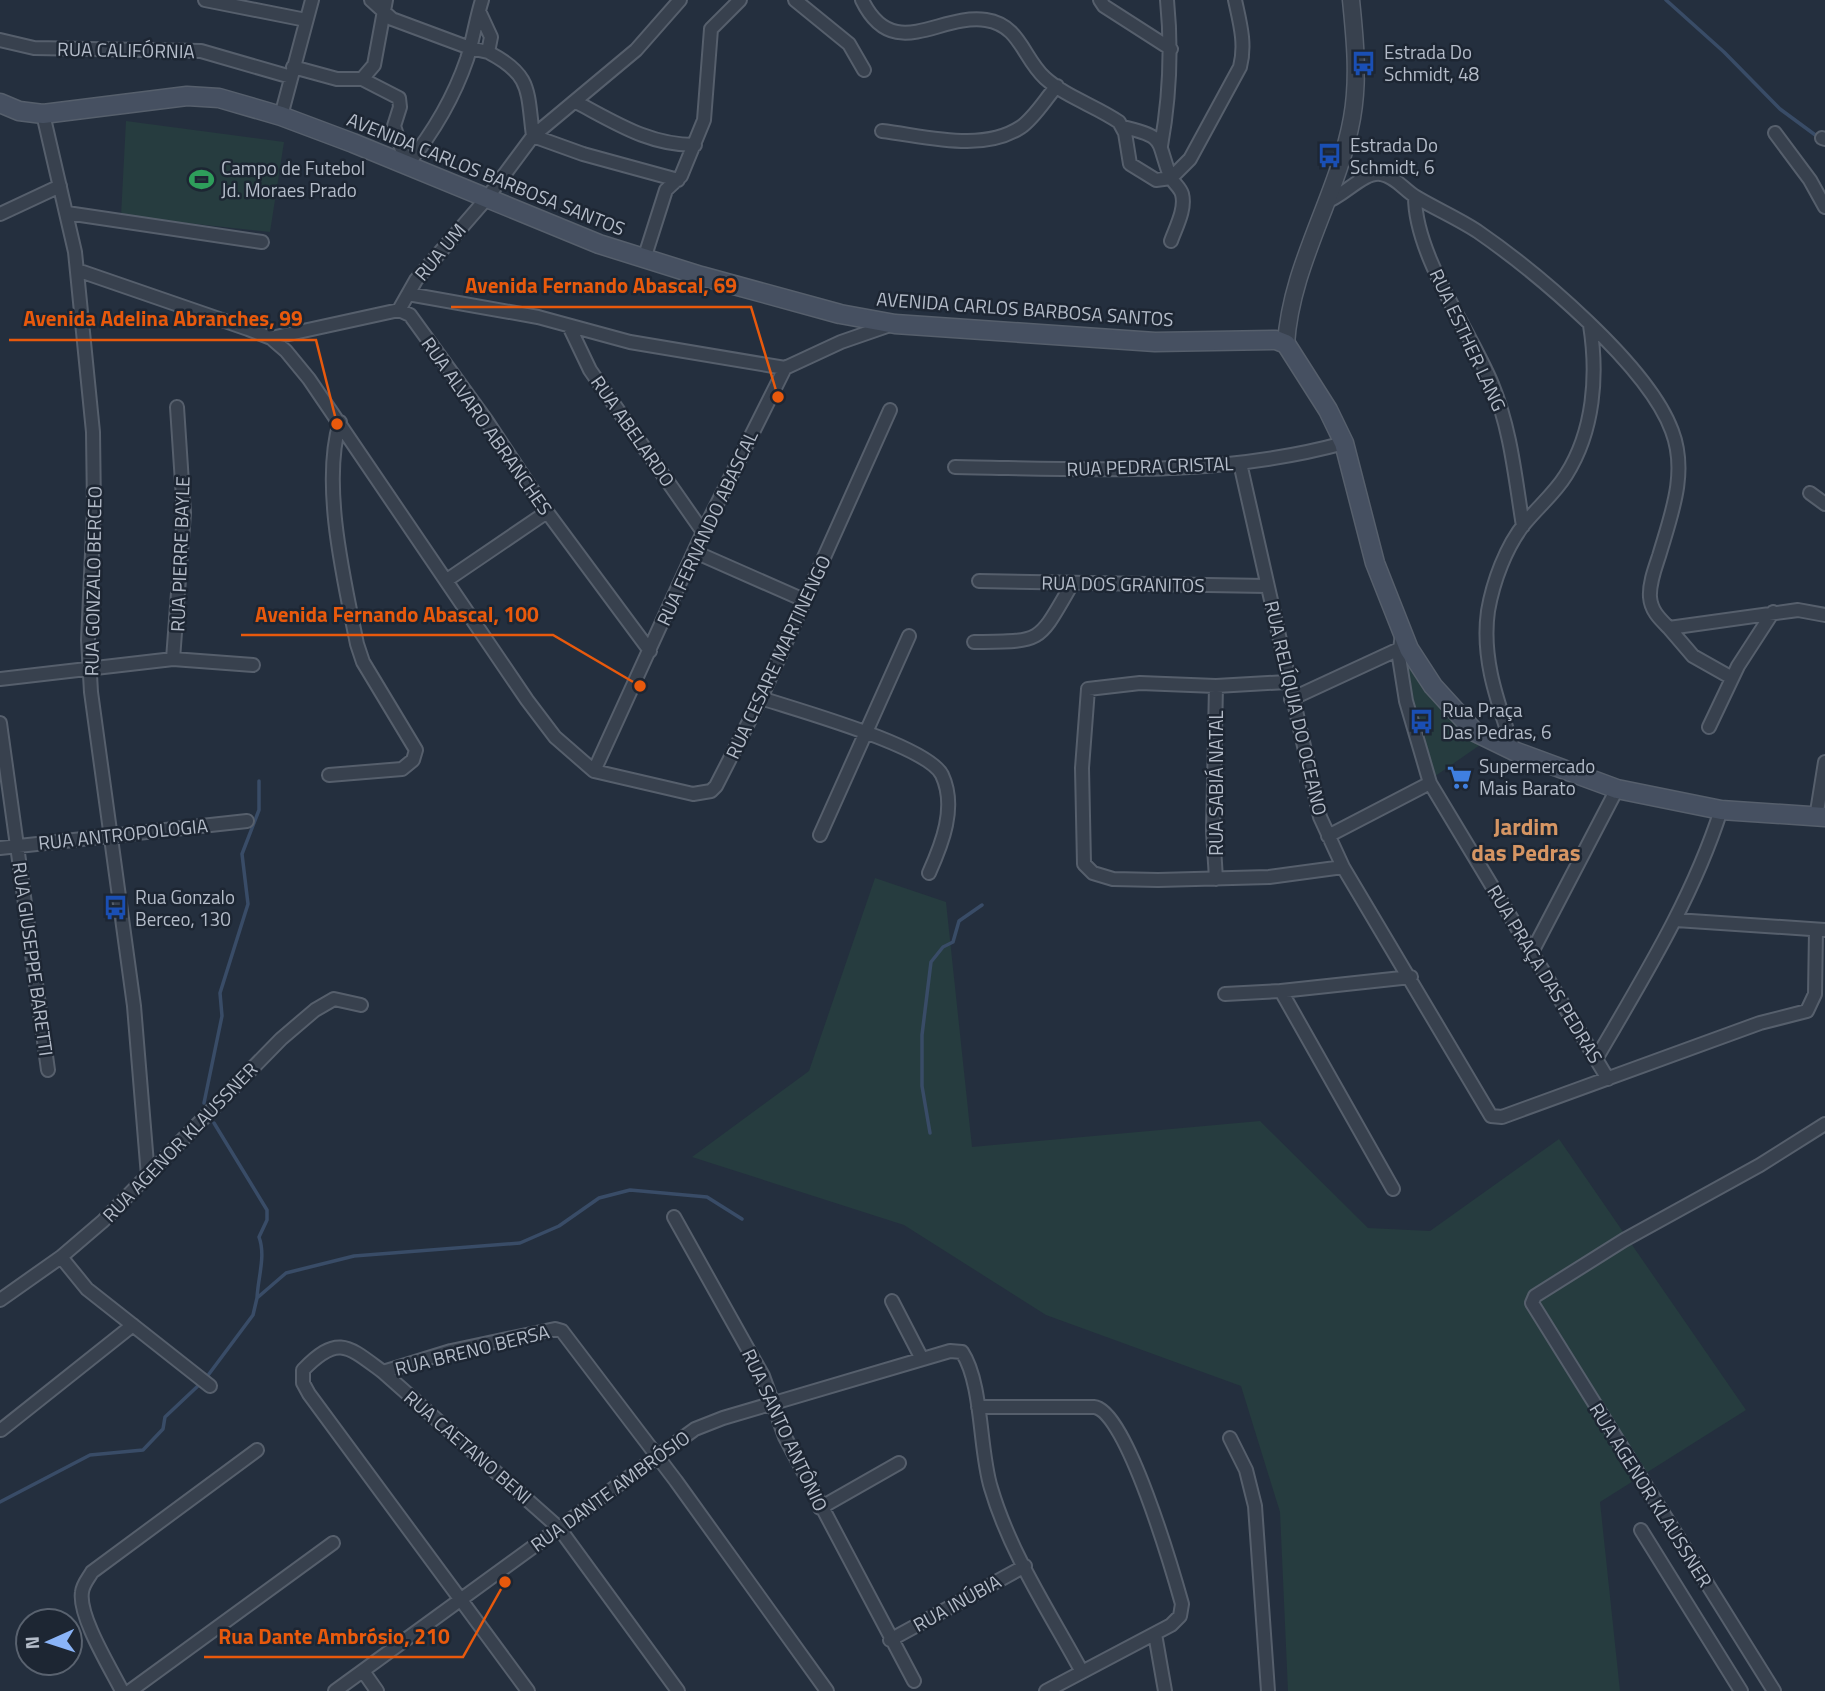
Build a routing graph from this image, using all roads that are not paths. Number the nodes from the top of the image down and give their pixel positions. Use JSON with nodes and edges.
{"nodes":[{"id":1,"x":205,"y":0,"type":"edge"},
{"id":2,"x":312,"y":0,"type":"edge"},
{"id":3,"x":371,"y":0,"type":"edge"},
{"id":4,"x":680,"y":0,"type":"edge"},
{"id":5,"x":740,"y":0,"type":"edge"},
{"id":6,"x":795,"y":0,"type":"edge"},
{"id":7,"x":862,"y":0,"type":"edge"},
{"id":8,"x":1100,"y":0,"type":"edge"},
{"id":9,"x":1167,"y":0,"type":"edge"},
{"id":10,"x":1235,"y":0,"type":"edge"},
{"id":11,"x":1351,"y":0,"type":"edge"},
{"id":12,"x":480,"y":4,"type":"edge"},
{"id":13,"x":385,"y":6,"type":"edge"},
{"id":14,"x":306,"y":20,"type":"junction"},
{"id":15,"x":0,"y":40,"type":"edge"},
{"id":16,"x":470,"y":48,"type":"junction"},
{"id":17,"x":1171,"y":49,"type":"junction"},
{"id":18,"x":488,"y":52,"type":"junction"},
{"id":19,"x":864,"y":71,"type":"dead end"},
{"id":20,"x":292,"y":72,"type":"junction"},
{"id":21,"x":362,"y":79,"type":"junction"},
{"id":22,"x":1057,"y":86,"type":"junction"},
{"id":23,"x":576,"y":102,"type":"junction"},
{"id":24,"x":0,"y":103,"type":"edge"},
{"id":25,"x":43,"y":114,"type":"junction"},
{"id":26,"x":281,"y":116,"type":"junction"},
{"id":27,"x":1123,"y":127,"type":"junction"},
{"id":28,"x":882,"y":131,"type":"dead end"},
{"id":29,"x":1775,"y":134,"type":"dead end"},
{"id":30,"x":533,"y":136,"type":"junction"},
{"id":31,"x":695,"y":145,"type":"junction"},
{"id":32,"x":1161,"y":146,"type":"junction"},
{"id":33,"x":407,"y":165,"type":"junction"},
{"id":34,"x":1171,"y":178,"type":"junction"},
{"id":35,"x":678,"y":180,"type":"junction"},
{"id":36,"x":60,"y":186,"type":"junction"},
{"id":37,"x":1415,"y":197,"type":"junction"},
{"id":38,"x":487,"y":198,"type":"junction"},
{"id":39,"x":1326,"y":202,"type":"junction"},
{"id":40,"x":1825,"y":207,"type":"edge"},
{"id":41,"x":67,"y":213,"type":"junction"},
{"id":42,"x":0,"y":214,"type":"edge"},
{"id":43,"x":1171,"y":241,"type":"dead end"},
{"id":44,"x":262,"y":242,"type":"dead end"},
{"id":45,"x":644,"y":259,"type":"junction"},
{"id":46,"x":77,"y":270,"type":"junction"},
{"id":47,"x":408,"y":294,"type":"junction"},
{"id":48,"x":400,"y":310,"type":"junction"},
{"id":49,"x":1590,"y":325,"type":"junction"},
{"id":50,"x":569,"y":326,"type":"junction"},
{"id":51,"x":870,"y":326,"type":"junction"},
{"id":52,"x":271,"y":338,"type":"junction"},
{"id":53,"x":1281,"y":342,"type":"junction"},
{"id":54,"x":785,"y":368,"type":"junction"},
{"id":55,"x":177,"y":407,"type":"dead end"},
{"id":56,"x":890,"y":410,"type":"dead end"},
{"id":57,"x":340,"y":422,"type":"junction"},
{"id":58,"x":1343,"y":443,"type":"junction"},
{"id":59,"x":1240,"y":463,"type":"junction"},
{"id":60,"x":955,"y":467,"type":"dead end"},
{"id":61,"x":1810,"y":493,"type":"dead end"},
{"id":62,"x":1825,"y":504,"type":"edge"},
{"id":63,"x":547,"y":512,"type":"junction"},
{"id":64,"x":1523,"y":526,"type":"junction"},
{"id":65,"x":703,"y":532,"type":"junction"},
{"id":66,"x":695,"y":552,"type":"junction"},
{"id":67,"x":447,"y":580,"type":"junction"},
{"id":68,"x":979,"y":581,"type":"dead end"},
{"id":69,"x":1072,"y":583,"type":"junction"},
{"id":70,"x":1267,"y":586,"type":"junction"},
{"id":71,"x":804,"y":600,"type":"junction"},
{"id":72,"x":1773,"y":612,"type":"junction"},
{"id":73,"x":1825,"y":615,"type":"edge"},
{"id":74,"x":1669,"y":628,"type":"junction"},
{"id":75,"x":909,"y":636,"type":"dead end"},
{"id":76,"x":974,"y":642,"type":"dead end"},
{"id":77,"x":1401,"y":642,"type":"junction"},
{"id":78,"x":650,"y":651,"type":"junction"},
{"id":79,"x":173,"y":659,"type":"junction"},
{"id":80,"x":253,"y":665,"type":"dead end"},
{"id":81,"x":89,"y":669,"type":"junction"},
{"id":82,"x":1732,"y":678,"type":"junction"},
{"id":83,"x":0,"y":679,"type":"edge"},
{"id":84,"x":1287,"y":682,"type":"junction"},
{"id":85,"x":1216,"y":686,"type":"junction"},
{"id":86,"x":761,"y":698,"type":"junction"},
{"id":87,"x":1291,"y":699,"type":"junction"},
{"id":88,"x":0,"y":723,"type":"edge"},
{"id":89,"x":1709,"y":727,"type":"dead end"},
{"id":90,"x":868,"y":734,"type":"junction"},
{"id":91,"x":1514,"y":751,"type":"junction"},
{"id":92,"x":1825,"y":762,"type":"edge"},
{"id":93,"x":594,"y":771,"type":"junction"},
{"id":94,"x":329,"y":775,"type":"dead end"},
{"id":95,"x":1430,"y":783,"type":"junction"},
{"id":96,"x":1617,"y":789,"type":"junction"},
{"id":97,"x":1721,"y":810,"type":"junction"},
{"id":98,"x":1821,"y":818,"type":"edge"},
{"id":99,"x":247,"y":821,"type":"dead end"},
{"id":100,"x":820,"y":835,"type":"dead end"},
{"id":101,"x":111,"y":836,"type":"junction"},
{"id":102,"x":1328,"y":836,"type":"junction"},
{"id":103,"x":17,"y":846,"type":"junction"},
{"id":104,"x":0,"y":848,"type":"edge"},
{"id":105,"x":1343,"y":867,"type":"junction"},
{"id":106,"x":929,"y":873,"type":"dead end"},
{"id":107,"x":1216,"y":879,"type":"junction"},
{"id":108,"x":1676,"y":920,"type":"junction"},
{"id":109,"x":1821,"y":930,"type":"edge"},
{"id":110,"x":1533,"y":950,"type":"junction"},
{"id":111,"x":1411,"y":977,"type":"junction"},
{"id":112,"x":1281,"y":991,"type":"junction"},
{"id":113,"x":1225,"y":994,"type":"dead end"},
{"id":114,"x":361,"y":1005,"type":"dead end"},
{"id":115,"x":1596,"y":1059,"type":"junction"},
{"id":116,"x":48,"y":1070,"type":"dead end"},
{"id":117,"x":1608,"y":1079,"type":"junction"},
{"id":118,"x":1825,"y":1124,"type":"edge"},
{"id":119,"x":148,"y":1176,"type":"junction"},
{"id":120,"x":1393,"y":1189,"type":"dead end"},
{"id":121,"x":674,"y":1217,"type":"dead end"},
{"id":122,"x":61,"y":1257,"type":"junction"},
{"id":123,"x":1,"y":1296,"type":"edge"},
{"id":124,"x":892,"y":1301,"type":"dead end"},
{"id":125,"x":132,"y":1325,"type":"junction"},
{"id":126,"x":922,"y":1359,"type":"junction"},
{"id":127,"x":383,"y":1372,"type":"junction"},
{"id":128,"x":210,"y":1386,"type":"dead end"},
{"id":129,"x":771,"y":1404,"type":"junction"},
{"id":130,"x":978,"y":1408,"type":"junction"},
{"id":131,"x":1,"y":1430,"type":"edge"},
{"id":132,"x":1230,"y":1438,"type":"dead end"},
{"id":133,"x":257,"y":1450,"type":"dead end"},
{"id":134,"x":656,"y":1455,"type":"junction"},
{"id":135,"x":899,"y":1463,"type":"dead end"},
{"id":136,"x":820,"y":1508,"type":"junction"},
{"id":137,"x":559,"y":1528,"type":"junction"},
{"id":138,"x":1641,"y":1530,"type":"dead end"},
{"id":139,"x":333,"y":1543,"type":"dead end"},
{"id":140,"x":1025,"y":1566,"type":"junction"},
{"id":141,"x":462,"y":1599,"type":"junction"},
{"id":142,"x":1155,"y":1634,"type":"junction"},
{"id":143,"x":890,"y":1640,"type":"junction"},
{"id":144,"x":363,"y":1671,"type":"junction"},
{"id":145,"x":1082,"y":1672,"type":"junction"},
{"id":146,"x":914,"y":1681,"type":"dead end"},
{"id":147,"x":122,"y":1691,"type":"edge"},
{"id":148,"x":130,"y":1691,"type":"edge"},
{"id":149,"x":335,"y":1691,"type":"edge"},
{"id":150,"x":377,"y":1691,"type":"edge"},
{"id":151,"x":528,"y":1691,"type":"edge"},
{"id":152,"x":678,"y":1691,"type":"edge"},
{"id":153,"x":827,"y":1691,"type":"edge"},
{"id":154,"x":1046,"y":1691,"type":"edge"},
{"id":155,"x":1165,"y":1691,"type":"edge"},
{"id":156,"x":1268,"y":1691,"type":"edge"},
{"id":157,"x":1741,"y":1691,"type":"edge"},
{"id":158,"x":1774,"y":1691,"type":"edge"}],
"edges":[{"from":1,"to":14,"type":"street"},
{"from":2,"to":14,"type":"street"},
{"from":3,"to":13,"type":"street"},
{"from":4,"to":23,"type":"street","name":"RUA UM"},
{"from":5,"to":31,"type":"street"},
{"from":6,"to":19,"type":"street"},
{"from":7,"to":22,"type":"street"},
{"from":8,"to":17,"type":"street"},
{"from":9,"to":17,"type":"street"},
{"from":10,"to":34,"type":"street"},
{"from":11,"to":39,"type":"street"},
{"from":12,"to":16,"type":"street"},
{"from":12,"to":18,"type":"street"},
{"from":13,"to":16,"type":"street"},
{"from":13,"to":21,"type":"street"},
{"from":14,"to":20,"type":"street"},
{"from":15,"to":20,"type":"street","name":"RUA CALIFÓRNIA"},
{"from":16,"to":18,"type":"street"},
{"from":16,"to":33,"type":"street"},
{"from":17,"to":32,"type":"street"},
{"from":18,"to":30,"type":"street"},
{"from":20,"to":21,"type":"street","name":"RUA CALIFÓRNIA"},
{"from":20,"to":26,"type":"street"},
{"from":21,"to":33,"type":"street"},
{"from":22,"to":27,"type":"street"},
{"from":22,"to":28,"type":"street"},
{"from":23,"to":30,"type":"street","name":"RUA UM"},
{"from":23,"to":31,"type":"street"},
{"from":24,"to":25,"type":"main road","name":"AVENIDA CARLOS BARBOSA SANTOS"},
{"from":25,"to":26,"type":"main road","name":"AVENIDA CARLOS BARBOSA SANTOS"},
{"from":25,"to":36,"type":"street","name":"RUA GONZALO BERCEO"},
{"from":26,"to":33,"type":"main road","name":"AVENIDA CARLOS BARBOSA SANTOS"},
{"from":27,"to":32,"type":"street"},
{"from":27,"to":34,"type":"street"},
{"from":29,"to":40,"type":"street"},
{"from":30,"to":35,"type":"street"},
{"from":30,"to":38,"type":"street","name":"RUA UM"},
{"from":31,"to":35,"type":"street"},
{"from":32,"to":34,"type":"street"},
{"from":33,"to":38,"type":"main road","name":"AVENIDA CARLOS BARBOSA SANTOS"},
{"from":34,"to":43,"type":"street"},
{"from":35,"to":45,"type":"street"},
{"from":36,"to":41,"type":"street","name":"RUA GONZALO BERCEO"},
{"from":36,"to":42,"type":"street"},
{"from":37,"to":39,"type":"street"},
{"from":37,"to":49,"type":"street"},
{"from":37,"to":64,"type":"street","name":"RUA ESTHER LANG"},
{"from":38,"to":45,"type":"main road","name":"AVENIDA CARLOS BARBOSA SANTOS"},
{"from":38,"to":47,"type":"street","name":"RUA UM"},
{"from":39,"to":53,"type":"street"},
{"from":41,"to":44,"type":"street"},
{"from":41,"to":46,"type":"street","name":"RUA GONZALO BERCEO"},
{"from":45,"to":51,"type":"main road","name":"AVENIDA CARLOS BARBOSA SANTOS"},
{"from":46,"to":52,"type":"street"},
{"from":46,"to":81,"type":"street","name":"RUA GONZALO BERCEO"},
{"from":47,"to":48,"type":"street","name":"RUA UM"},
{"from":47,"to":50,"type":"street"},
{"from":48,"to":52,"type":"street"},
{"from":48,"to":63,"type":"street","name":"RUA ALVARO ABRANCHES"},
{"from":49,"to":64,"type":"street"},
{"from":49,"to":74,"type":"street"},
{"from":50,"to":54,"type":"street"},
{"from":50,"to":65,"type":"street","name":"RUA ABELARDO"},
{"from":51,"to":53,"type":"main road","name":"AVENIDA CARLOS BARBOSA SANTOS"},
{"from":51,"to":54,"type":"street"},
{"from":52,"to":57,"type":"street"},
{"from":53,"to":58,"type":"main road"},
{"from":54,"to":65,"type":"street","name":"RUA FERNANDO ABASCAL"},
{"from":55,"to":79,"type":"street","name":"RUA PIERRE BAYLE"},
{"from":56,"to":71,"type":"street","name":"RUA CESARE MARTINENGO"},
{"from":57,"to":67,"type":"street"},
{"from":57,"to":94,"type":"street"},
{"from":58,"to":59,"type":"street","name":"RUA PEDRA CRISTAL"},
{"from":58,"to":77,"type":"main road"},
{"from":59,"to":60,"type":"street","name":"RUA PEDRA CRISTAL"},
{"from":59,"to":70,"type":"street","name":"RUA RELÍQUIA DO OCEANO"},
{"from":61,"to":62,"type":"street"},
{"from":63,"to":67,"type":"street"},
{"from":63,"to":78,"type":"street","name":"RUA ALVARO ABRANCHES"},
{"from":64,"to":91,"type":"street"},
{"from":65,"to":66,"type":"street","name":"RUA FERNANDO ABASCAL"},
{"from":66,"to":71,"type":"street"},
{"from":66,"to":78,"type":"street","name":"RUA FERNANDO ABASCAL"},
{"from":67,"to":93,"type":"street"},
{"from":68,"to":69,"type":"street","name":"RUA DOS GRANITOS"},
{"from":69,"to":70,"type":"street","name":"RUA DOS GRANITOS"},
{"from":69,"to":76,"type":"street"},
{"from":70,"to":84,"type":"street","name":"RUA RELÍQUIA DO OCEANO"},
{"from":71,"to":86,"type":"street","name":"RUA CESARE MARTINENGO"},
{"from":72,"to":73,"type":"street"},
{"from":72,"to":74,"type":"street"},
{"from":72,"to":82,"type":"street"},
{"from":74,"to":82,"type":"street"},
{"from":75,"to":90,"type":"street"},
{"from":77,"to":87,"type":"street"},
{"from":77,"to":91,"type":"main road"},
{"from":77,"to":95,"type":"street","name":"RUA PRAÇA DAS PEDRAS"},
{"from":78,"to":93,"type":"street","name":"RUA FERNANDO ABASCAL"},
{"from":79,"to":80,"type":"street"},
{"from":79,"to":81,"type":"street"},
{"from":81,"to":83,"type":"street"},
{"from":81,"to":101,"type":"street","name":"RUA GONZALO BERCEO"},
{"from":82,"to":89,"type":"street"},
{"from":84,"to":85,"type":"street"},
{"from":84,"to":87,"type":"street","name":"RUA RELÍQUIA DO OCEANO"},
{"from":85,"to":107,"type":"street","name":"RUA SABIÁ NATAL"},
{"from":85,"to":107,"type":"street"},
{"from":86,"to":90,"type":"street"},
{"from":86,"to":93,"type":"street","name":"RUA CESARE MARTINENGO"},
{"from":87,"to":102,"type":"street","name":"RUA RELÍQUIA DO OCEANO"},
{"from":88,"to":103,"type":"street","name":"RUA GIUSEPPE BARETTI"},
{"from":90,"to":100,"type":"street"},
{"from":90,"to":106,"type":"street"},
{"from":91,"to":96,"type":"main road"},
{"from":92,"to":98,"type":"street"},
{"from":95,"to":102,"type":"street"},
{"from":95,"to":110,"type":"street","name":"RUA PRAÇA DAS PEDRAS"},
{"from":96,"to":97,"type":"main road"},
{"from":96,"to":110,"type":"street"},
{"from":97,"to":98,"type":"main road"},
{"from":97,"to":108,"type":"street"},
{"from":99,"to":101,"type":"street","name":"RUA ANTROPOLOGIA"},
{"from":101,"to":103,"type":"street","name":"RUA ANTROPOLOGIA"},
{"from":101,"to":119,"type":"street","name":"RUA GONZALO BERCEO"},
{"from":102,"to":105,"type":"street","name":"RUA RELÍQUIA DO OCEANO"},
{"from":103,"to":104,"type":"street","name":"RUA ANTROPOLOGIA"},
{"from":103,"to":116,"type":"street","name":"RUA GIUSEPPE BARETTI"},
{"from":105,"to":107,"type":"street"},
{"from":105,"to":111,"type":"street","name":"RUA RELÍQUIA DO OCEANO"},
{"from":108,"to":109,"type":"street"},
{"from":108,"to":115,"type":"street"},
{"from":109,"to":117,"type":"street"},
{"from":110,"to":115,"type":"street","name":"RUA PRAÇA DAS PEDRAS"},
{"from":111,"to":112,"type":"street"},
{"from":111,"to":117,"type":"street","name":"RUA RELÍQUIA DO OCEANO"},
{"from":112,"to":113,"type":"street"},
{"from":112,"to":120,"type":"street"},
{"from":114,"to":119,"type":"street","name":"RUA AGENOR KLAUSSNER"},
{"from":115,"to":117,"type":"street","name":"RUA PRAÇA DAS PEDRAS"},
{"from":118,"to":158,"type":"street","name":"RUA AGENOR KLAUSSNER"},
{"from":119,"to":122,"type":"street","name":"RUA AGENOR KLAUSSNER"},
{"from":121,"to":129,"type":"street","name":"RUA SANTO ANTÔNIO"},
{"from":122,"to":123,"type":"street","name":"RUA AGENOR KLAUSSNER"},
{"from":122,"to":125,"type":"street"},
{"from":124,"to":126,"type":"street"},
{"from":125,"to":128,"type":"street"},
{"from":125,"to":131,"type":"street"},
{"from":126,"to":129,"type":"street","name":"RUA DANTE AMBRÓSIO"},
{"from":126,"to":130,"type":"street","name":"RUA DANTE AMBRÓSIO"},
{"from":127,"to":134,"type":"street","name":"RUA BRENO BERSA"},
{"from":127,"to":137,"type":"street","name":"RUA CAETANO BENI"},
{"from":127,"to":141,"type":"street","name":"RUA BRENO BERSA"},
{"from":129,"to":134,"type":"street","name":"RUA DANTE AMBRÓSIO"},
{"from":129,"to":136,"type":"street","name":"RUA SANTO ANTÔNIO"},
{"from":130,"to":140,"type":"street"},
{"from":130,"to":142,"type":"street"},
{"from":132,"to":156,"type":"street"},
{"from":133,"to":147,"type":"street"},
{"from":134,"to":137,"type":"street","name":"RUA DANTE AMBRÓSIO"},
{"from":134,"to":153,"type":"street","name":"RUA BRENO BERSA"},
{"from":135,"to":136,"type":"street"},
{"from":136,"to":143,"type":"street","name":"RUA SANTO ANTÔNIO"},
{"from":137,"to":141,"type":"street","name":"RUA DANTE AMBRÓSIO"},
{"from":137,"to":152,"type":"street","name":"RUA CAETANO BENI"},
{"from":138,"to":157,"type":"street"},
{"from":139,"to":148,"type":"street"},
{"from":140,"to":143,"type":"street","name":"RUA INÚBIA"},
{"from":140,"to":145,"type":"street"},
{"from":141,"to":144,"type":"street","name":"RUA DANTE AMBRÓSIO"},
{"from":141,"to":151,"type":"street","name":"RUA BRENO BERSA"},
{"from":142,"to":145,"type":"street"},
{"from":142,"to":155,"type":"street"},
{"from":143,"to":146,"type":"street","name":"RUA SANTO ANTÔNIO"},
{"from":144,"to":149,"type":"street","name":"RUA DANTE AMBRÓSIO"},
{"from":144,"to":150,"type":"street"},
{"from":145,"to":154,"type":"street"}]}
